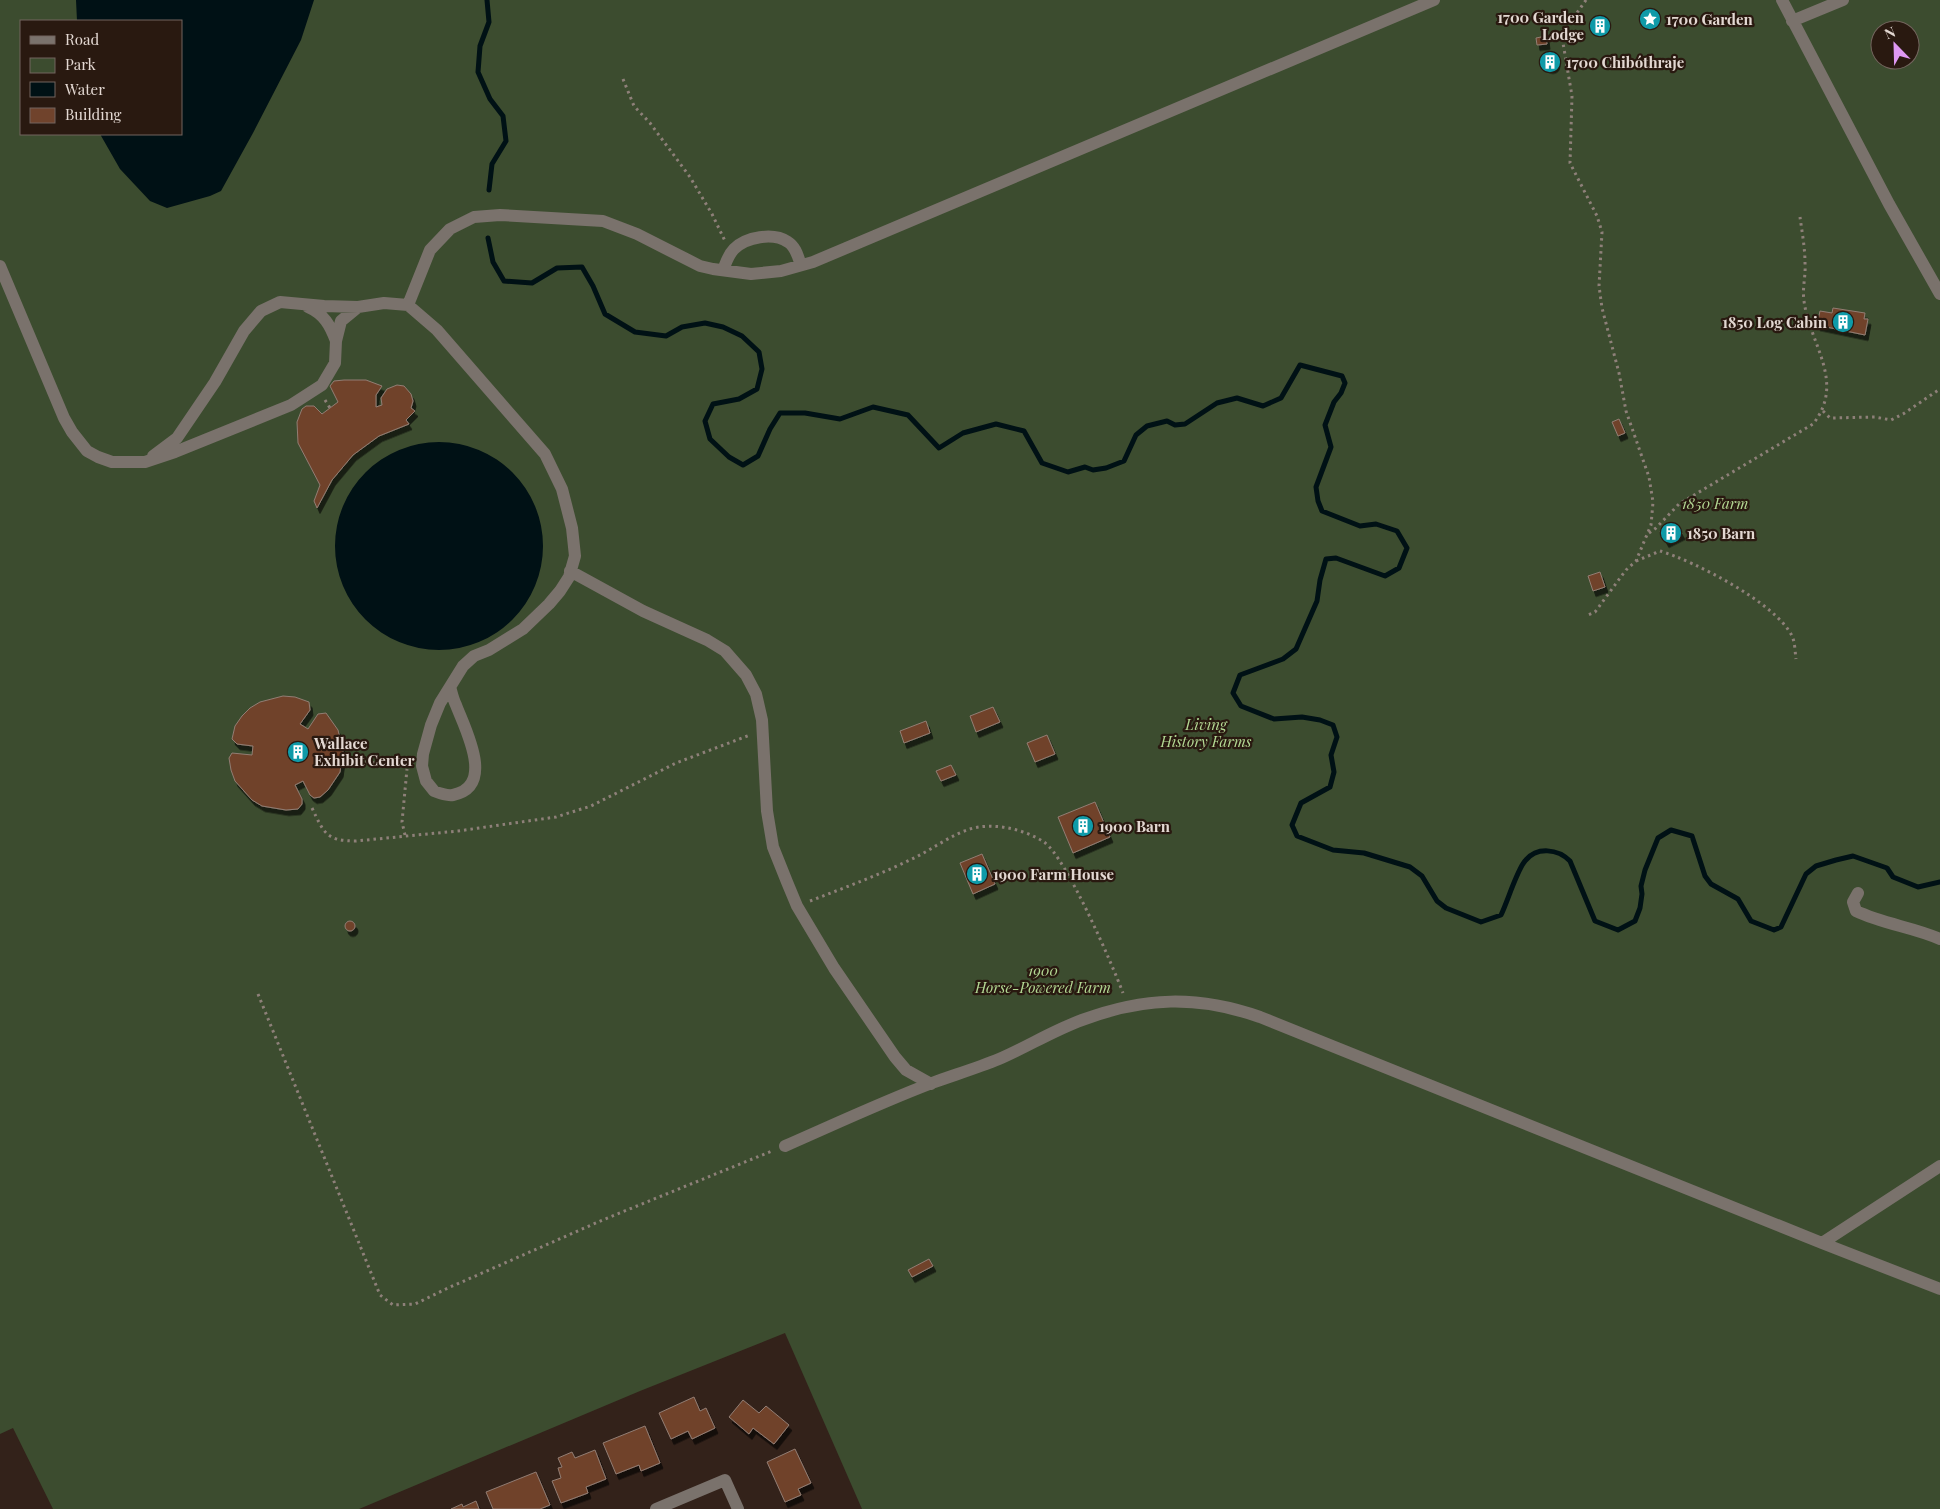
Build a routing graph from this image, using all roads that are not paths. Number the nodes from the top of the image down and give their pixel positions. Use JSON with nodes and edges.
{"nodes":[{"id":1,"x":1434,"y":0,"type":"edge"},
{"id":2,"x":1782,"y":0,"type":"edge"},
{"id":3,"x":1843,"y":0,"type":"edge"},
{"id":4,"x":1792,"y":21,"type":"junction"},
{"id":5,"x":801,"y":265,"type":"junction"},
{"id":6,"x":0,"y":266,"type":"edge"},
{"id":7,"x":723,"y":270,"type":"junction"},
{"id":8,"x":1940,"y":294,"type":"edge"},
{"id":9,"x":302,"y":303,"type":"junction"},
{"id":10,"x":408,"y":305,"type":"junction"},
{"id":11,"x":358,"y":307,"type":"junction"},
{"id":12,"x":336,"y":341,"type":"junction"},
{"id":13,"x":145,"y":462,"type":"junction"},
{"id":14,"x":570,"y":572,"type":"junction"},
{"id":15,"x":450,"y":687,"type":"junction"},
{"id":16,"x":1858,"y":893,"type":"dead end"},
{"id":17,"x":1940,"y":939,"type":"edge"},
{"id":18,"x":931,"y":1084,"type":"junction"},
{"id":19,"x":785,"y":1146,"type":"road end"},
{"id":20,"x":1940,"y":1166,"type":"edge"},
{"id":21,"x":1822,"y":1243,"type":"junction"},
{"id":22,"x":1940,"y":1289,"type":"edge"},
{"id":23,"x":656,"y":1509,"type":"edge"},
{"id":24,"x":738,"y":1509,"type":"edge"}],
"edges":[{"from":1,"to":5,"type":"street"},
{"from":2,"to":4,"type":"street"},
{"from":3,"to":4,"type":"street"},
{"from":4,"to":8,"type":"street"},
{"from":5,"to":7,"type":"street"},
{"from":5,"to":7,"type":"street"},
{"from":6,"to":13,"type":"street"},
{"from":7,"to":10,"type":"street"},
{"from":9,"to":11,"type":"street"},
{"from":9,"to":12,"type":"street"},
{"from":9,"to":13,"type":"street"},
{"from":10,"to":11,"type":"street"},
{"from":10,"to":14,"type":"street"},
{"from":11,"to":12,"type":"street"},
{"from":12,"to":13,"type":"street"},
{"from":14,"to":15,"type":"street"},
{"from":14,"to":18,"type":"street"},
{"from":15,"to":15,"type":"street"},
{"from":16,"to":17,"type":"street"},
{"from":18,"to":19,"type":"street"},
{"from":18,"to":21,"type":"street"},
{"from":20,"to":21,"type":"street"},
{"from":21,"to":22,"type":"street"},
{"from":23,"to":24,"type":"street"}]}
